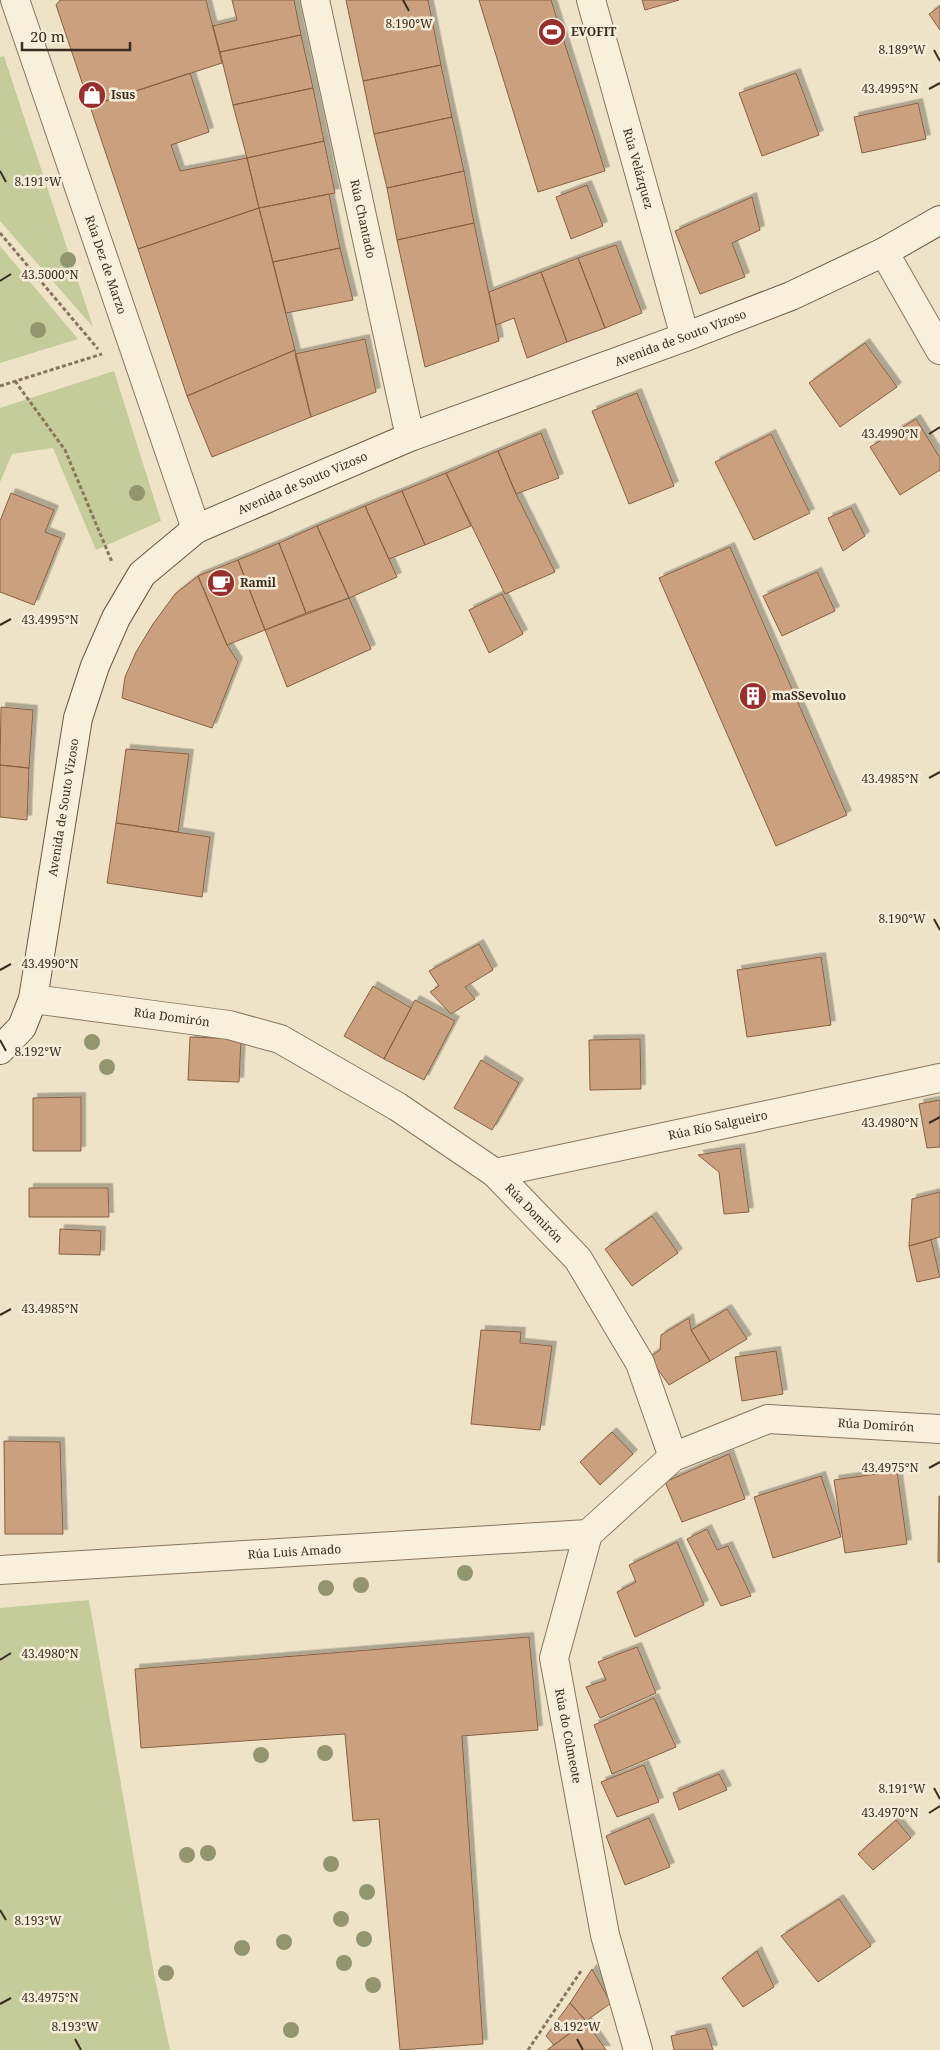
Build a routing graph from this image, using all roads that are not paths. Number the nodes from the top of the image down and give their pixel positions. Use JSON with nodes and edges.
{"nodes":[{"id":1,"x":15,"y":0,"type":"edge"},
{"id":2,"x":315,"y":0,"type":"edge"},
{"id":3,"x":591,"y":0,"type":"edge"},
{"id":4,"x":940,"y":220,"type":"edge"},
{"id":5,"x":884,"y":252,"type":"junction"},
{"id":6,"x":684,"y":337,"type":"junction"},
{"id":7,"x":940,"y":350,"type":"edge"},
{"id":8,"x":410,"y":437,"type":"junction"},
{"id":9,"x":196,"y":529,"type":"junction"},
{"id":10,"x":33,"y":999,"type":"junction"},
{"id":11,"x":0,"y":1050,"type":"edge"},
{"id":12,"x":940,"y":1078,"type":"edge"},
{"id":13,"x":495,"y":1172,"type":"junction"},
{"id":14,"x":940,"y":1429,"type":"edge"},
{"id":15,"x":673,"y":1457,"type":"junction"},
{"id":16,"x":588,"y":1534,"type":"junction"},
{"id":17,"x":0,"y":1570,"type":"edge"},
{"id":18,"x":638,"y":2050,"type":"edge"}],
"edges":[{"from":1,"to":9,"type":"street","name":"Rúa Dez de Marzo"},
{"from":2,"to":8,"type":"street","name":"Rúa Chantado"},
{"from":3,"to":6,"type":"street","name":"Rúa Velázquez"},
{"from":4,"to":5,"type":"street","name":"Avenida de Souto Vizoso"},
{"from":5,"to":6,"type":"street","name":"Avenida de Souto Vizoso"},
{"from":5,"to":7,"type":"street"},
{"from":6,"to":8,"type":"street","name":"Avenida de Souto Vizoso"},
{"from":8,"to":9,"type":"street","name":"Avenida de Souto Vizoso"},
{"from":9,"to":10,"type":"street","name":"Avenida de Souto Vizoso"},
{"from":10,"to":11,"type":"street","name":"Avenida de Souto Vizoso"},
{"from":10,"to":13,"type":"street","name":"Rúa Domirón"},
{"from":12,"to":13,"type":"street","name":"Rúa Río Salgueiro"},
{"from":13,"to":15,"type":"street","name":"Rúa Domirón"},
{"from":14,"to":15,"type":"street","name":"Rúa Domirón"},
{"from":15,"to":16,"type":"street"},
{"from":16,"to":17,"type":"street","name":"Rúa Luis Amado"},
{"from":16,"to":18,"type":"street","name":"Rúa do Colmeote"}]}
